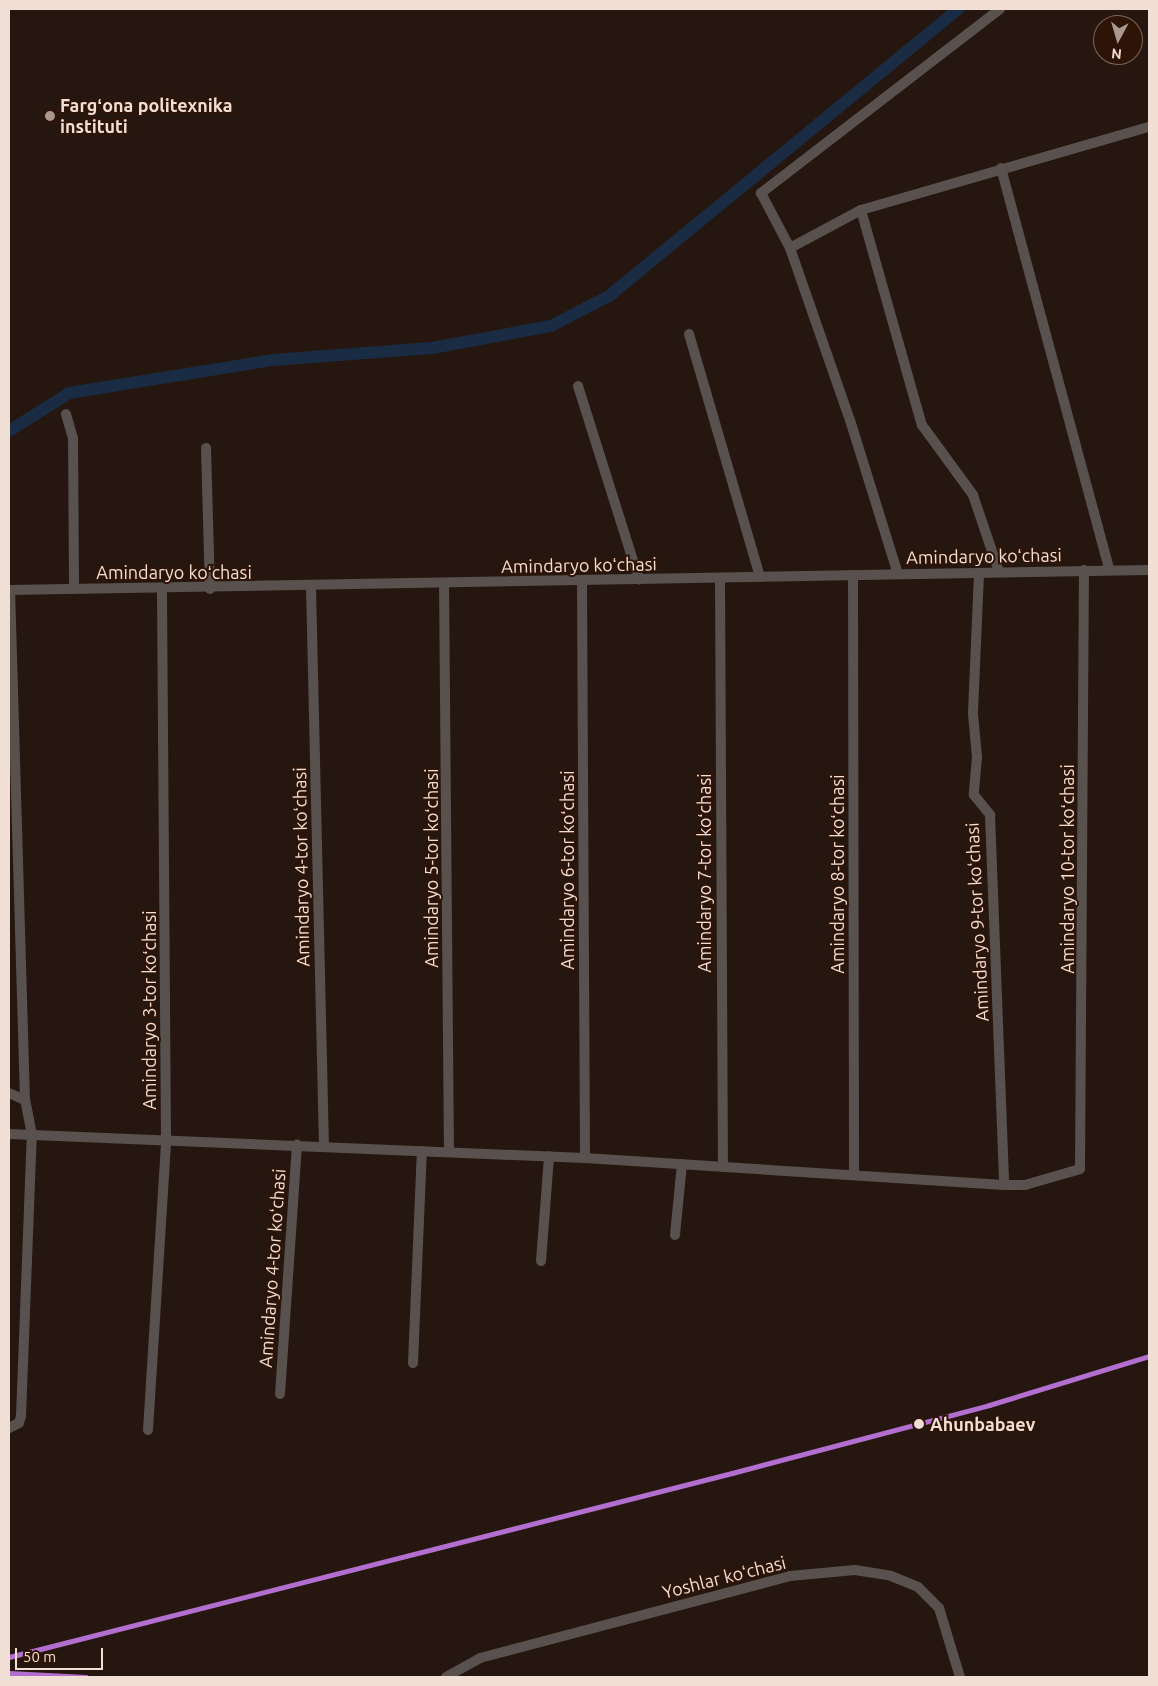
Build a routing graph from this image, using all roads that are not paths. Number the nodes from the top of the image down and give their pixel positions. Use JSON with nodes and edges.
{"nodes":[{"id":1,"x":1000,"y":9,"type":"edge"},
{"id":2,"x":1149,"y":128,"type":"edge"},
{"id":3,"x":1001,"y":168,"type":"junction"},
{"id":4,"x":861,"y":210,"type":"junction"},
{"id":5,"x":790,"y":248,"type":"junction"},
{"id":6,"x":689,"y":334,"type":"dead end"},
{"id":7,"x":578,"y":386,"type":"dead end"},
{"id":8,"x":66,"y":414,"type":"dead end"},
{"id":9,"x":206,"y":448,"type":"dead end"},
{"id":10,"x":1109,"y":569,"type":"junction"},
{"id":11,"x":1084,"y":570,"type":"junction"},
{"id":12,"x":1149,"y":570,"type":"edge"},
{"id":13,"x":1000,"y":572,"type":"junction"},
{"id":14,"x":898,"y":574,"type":"junction"},
{"id":15,"x":979,"y":574,"type":"junction"},
{"id":16,"x":853,"y":575,"type":"junction"},
{"id":17,"x":760,"y":577,"type":"junction"},
{"id":18,"x":720,"y":579,"type":"junction"},
{"id":19,"x":639,"y":580,"type":"junction"},
{"id":20,"x":582,"y":582,"type":"junction"},
{"id":21,"x":444,"y":583,"type":"junction"},
{"id":22,"x":311,"y":587,"type":"junction"},
{"id":23,"x":74,"y":589,"type":"junction"},
{"id":24,"x":162,"y":589,"type":"junction"},
{"id":25,"x":210,"y":589,"type":"junction"},
{"id":26,"x":10,"y":590,"type":"edge"},
{"id":27,"x":9,"y":1093,"type":"edge"},
{"id":28,"x":25,"y":1100,"type":"junction"},
{"id":29,"x":9,"y":1134,"type":"edge"},
{"id":30,"x":32,"y":1135,"type":"junction"},
{"id":31,"x":166,"y":1140,"type":"junction"},
{"id":32,"x":297,"y":1145,"type":"junction"},
{"id":33,"x":324,"y":1146,"type":"junction"},
{"id":34,"x":422,"y":1151,"type":"junction"},
{"id":35,"x":449,"y":1152,"type":"junction"},
{"id":36,"x":549,"y":1156,"type":"junction"},
{"id":37,"x":585,"y":1158,"type":"junction"},
{"id":38,"x":682,"y":1164,"type":"junction"},
{"id":39,"x":723,"y":1166,"type":"junction"},
{"id":40,"x":854,"y":1174,"type":"junction"},
{"id":41,"x":1004,"y":1185,"type":"junction"},
{"id":42,"x":675,"y":1236,"type":"dead end"},
{"id":43,"x":541,"y":1261,"type":"dead end"},
{"id":44,"x":413,"y":1362,"type":"dead end"},
{"id":45,"x":280,"y":1394,"type":"dead end"},
{"id":46,"x":9,"y":1428,"type":"edge"},
{"id":47,"x":148,"y":1430,"type":"dead end"},
{"id":48,"x":446,"y":1677,"type":"edge"},
{"id":49,"x":960,"y":1677,"type":"edge"}],
"edges":[{"from":1,"to":5,"type":"street"},
{"from":2,"to":3,"type":"street"},
{"from":3,"to":4,"type":"street"},
{"from":3,"to":10,"type":"street"},
{"from":4,"to":5,"type":"street"},
{"from":4,"to":13,"type":"street"},
{"from":5,"to":14,"type":"street"},
{"from":6,"to":17,"type":"street"},
{"from":7,"to":19,"type":"street"},
{"from":8,"to":23,"type":"street"},
{"from":9,"to":25,"type":"street"},
{"from":10,"to":11,"type":"street","name":"Amindaryo koʻchasi"},
{"from":10,"to":12,"type":"street","name":"Amindaryo koʻchasi"},
{"from":11,"to":13,"type":"street","name":"Amindaryo koʻchasi"},
{"from":11,"to":41,"type":"street","name":"Amindaryo 10-tor koʻchasi"},
{"from":13,"to":15,"type":"street","name":"Amindaryo koʻchasi"},
{"from":14,"to":15,"type":"street","name":"Amindaryo koʻchasi"},
{"from":14,"to":16,"type":"street","name":"Amindaryo koʻchasi"},
{"from":15,"to":41,"type":"street","name":"Amindaryo 9-tor koʻchasi"},
{"from":16,"to":17,"type":"street","name":"Amindaryo koʻchasi"},
{"from":16,"to":40,"type":"street","name":"Amindaryo 8-tor koʻchasi"},
{"from":17,"to":18,"type":"street","name":"Amindaryo koʻchasi"},
{"from":18,"to":19,"type":"street","name":"Amindaryo koʻchasi"},
{"from":18,"to":39,"type":"street","name":"Amindaryo 7-tor koʻchasi"},
{"from":19,"to":20,"type":"street","name":"Amindaryo koʻchasi"},
{"from":20,"to":21,"type":"street","name":"Amindaryo koʻchasi"},
{"from":20,"to":37,"type":"street","name":"Amindaryo 6-tor koʻchasi"},
{"from":21,"to":22,"type":"street","name":"Amindaryo koʻchasi"},
{"from":21,"to":35,"type":"street","name":"Amindaryo 5-tor koʻchasi"},
{"from":22,"to":25,"type":"street","name":"Amindaryo koʻchasi"},
{"from":22,"to":33,"type":"street","name":"Amindaryo 4-tor koʻchasi"},
{"from":23,"to":24,"type":"street","name":"Amindaryo koʻchasi"},
{"from":23,"to":26,"type":"street","name":"Amindaryo koʻchasi"},
{"from":24,"to":25,"type":"street","name":"Amindaryo koʻchasi"},
{"from":24,"to":31,"type":"street","name":"Amindaryo 3-tor koʻchasi"},
{"from":26,"to":28,"type":"street"},
{"from":27,"to":28,"type":"street"},
{"from":28,"to":30,"type":"street"},
{"from":29,"to":30,"type":"street"},
{"from":30,"to":31,"type":"street"},
{"from":30,"to":46,"type":"street"},
{"from":31,"to":32,"type":"street"},
{"from":31,"to":47,"type":"street","name":"Amindaryo 3-tor koʻchasi"},
{"from":32,"to":33,"type":"street"},
{"from":32,"to":45,"type":"street","name":"Amindaryo 4-tor koʻchasi"},
{"from":33,"to":34,"type":"street"},
{"from":34,"to":35,"type":"street"},
{"from":34,"to":44,"type":"street"},
{"from":35,"to":36,"type":"street"},
{"from":36,"to":37,"type":"street"},
{"from":36,"to":43,"type":"street"},
{"from":37,"to":38,"type":"street"},
{"from":38,"to":39,"type":"street"},
{"from":38,"to":42,"type":"street"},
{"from":39,"to":40,"type":"street"},
{"from":40,"to":41,"type":"street"},
{"from":48,"to":49,"type":"street","name":"Yoshlar koʻchasi"}]}
